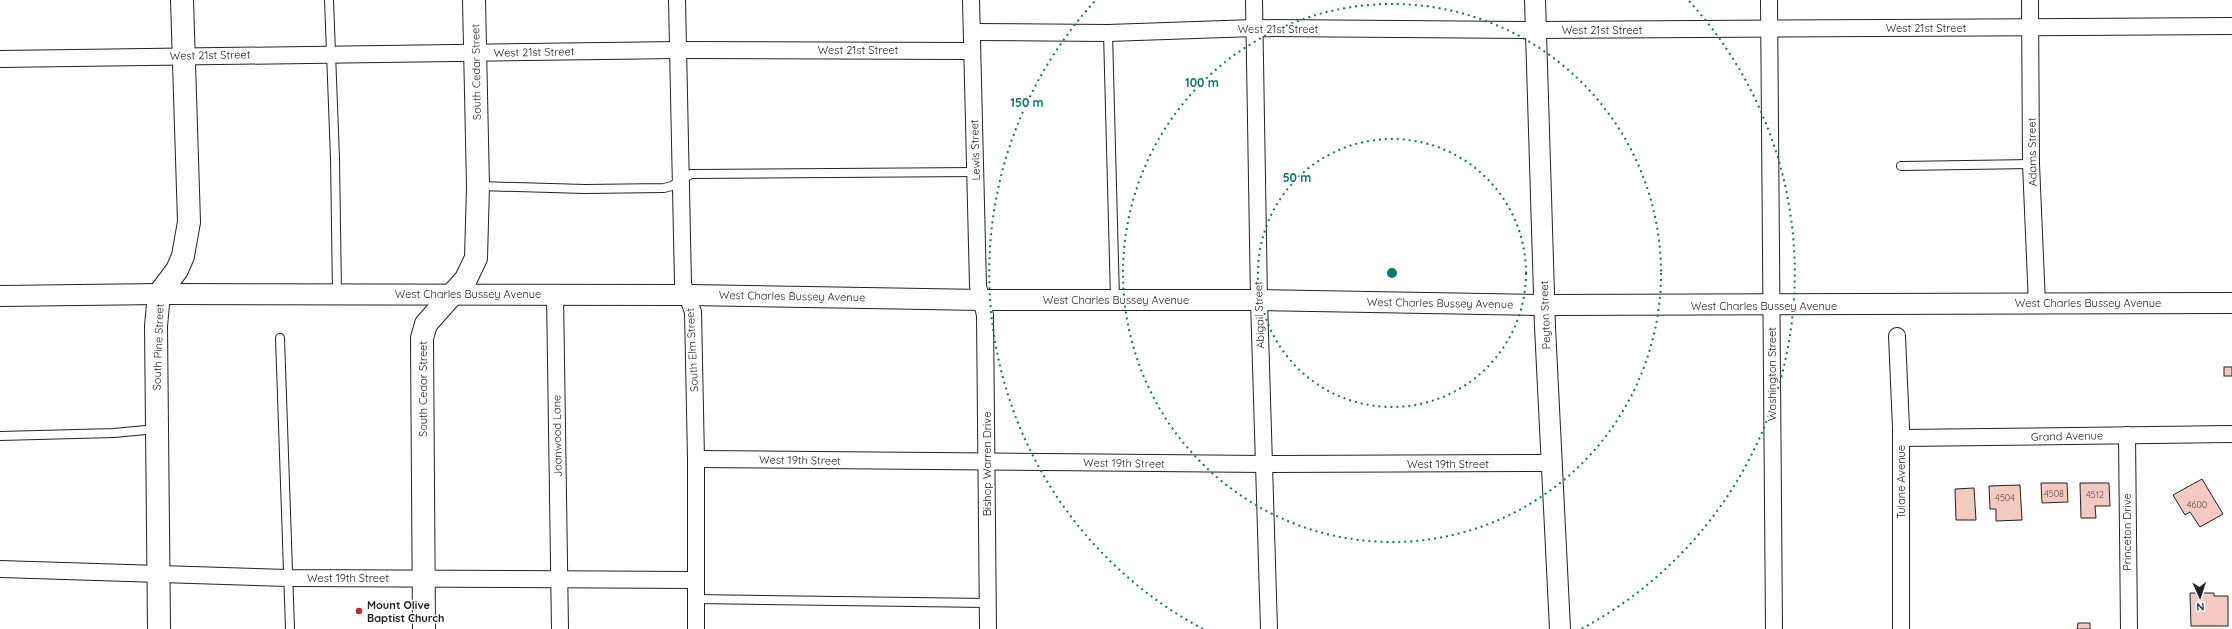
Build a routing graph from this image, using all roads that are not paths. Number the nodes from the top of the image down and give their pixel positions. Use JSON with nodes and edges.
{"nodes":[{"id":1,"x":182,"y":0,"type":"edge"},
{"id":2,"x":329,"y":0,"type":"edge"},
{"id":3,"x":474,"y":0,"type":"edge"},
{"id":4,"x":677,"y":0,"type":"edge"},
{"id":5,"x":971,"y":0,"type":"edge"},
{"id":6,"x":1254,"y":0,"type":"edge"},
{"id":7,"x":1535,"y":0,"type":"edge"},
{"id":8,"x":1769,"y":0,"type":"edge"},
{"id":9,"x":2030,"y":0,"type":"edge"},
{"id":10,"x":2232,"y":26,"type":"edge"},
{"id":11,"x":1254,"y":28,"type":"junction"},
{"id":12,"x":2030,"y":28,"type":"junction"},
{"id":13,"x":1769,"y":29,"type":"junction"},
{"id":14,"x":1536,"y":30,"type":"junction"},
{"id":15,"x":972,"y":32,"type":"junction"},
{"id":16,"x":1108,"y":33,"type":"junction"},
{"id":17,"x":678,"y":50,"type":"junction"},
{"id":18,"x":972,"y":51,"type":"junction"},
{"id":19,"x":475,"y":53,"type":"junction"},
{"id":20,"x":330,"y":54,"type":"junction"},
{"id":21,"x":183,"y":55,"type":"junction"},
{"id":22,"x":0,"y":59,"type":"edge"},
{"id":23,"x":2031,"y":164,"type":"junction"},
{"id":24,"x":1901,"y":166,"type":"dead end"},
{"id":25,"x":976,"y":172,"type":"junction"},
{"id":26,"x":682,"y":179,"type":"junction"},
{"id":27,"x":478,"y":186,"type":"junction"},
{"id":28,"x":159,"y":294,"type":"junction"},
{"id":29,"x":337,"y":294,"type":"junction"},
{"id":30,"x":455,"y":294,"type":"junction"},
{"id":31,"x":556,"y":294,"type":"junction"},
{"id":32,"x":688,"y":294,"type":"junction"},
{"id":33,"x":0,"y":296,"type":"edge"},
{"id":34,"x":983,"y":300,"type":"junction"},
{"id":35,"x":1115,"y":300,"type":"junction"},
{"id":36,"x":1258,"y":300,"type":"junction"},
{"id":37,"x":2232,"y":303,"type":"edge"},
{"id":38,"x":2037,"y":304,"type":"junction"},
{"id":39,"x":1545,"y":305,"type":"junction"},
{"id":40,"x":1772,"y":306,"type":"junction"},
{"id":41,"x":1897,"y":336,"type":"dead end"},
{"id":42,"x":280,"y":338,"type":"dead end"},
{"id":43,"x":156,"y":430,"type":"junction"},
{"id":44,"x":2232,"y":434,"type":"edge"},
{"id":45,"x":2127,"y":435,"type":"junction"},
{"id":46,"x":0,"y":436,"type":"edge"},
{"id":47,"x":1901,"y":438,"type":"junction"},
{"id":48,"x":696,"y":459,"type":"junction"},
{"id":49,"x":987,"y":462,"type":"junction"},
{"id":50,"x":1552,"y":463,"type":"junction"},
{"id":51,"x":1265,"y":464,"type":"junction"},
{"id":52,"x":0,"y":569,"type":"edge"},
{"id":53,"x":158,"y":573,"type":"junction"},
{"id":54,"x":289,"y":578,"type":"junction"},
{"id":55,"x":558,"y":578,"type":"junction"},
{"id":56,"x":423,"y":579,"type":"junction"},
{"id":57,"x":695,"y":580,"type":"junction"},
{"id":58,"x":696,"y":599,"type":"junction"},
{"id":59,"x":988,"y":602,"type":"junction"},
{"id":60,"x":159,"y":629,"type":"edge"},
{"id":61,"x":290,"y":629,"type":"edge"},
{"id":62,"x":424,"y":629,"type":"edge"},
{"id":63,"x":560,"y":629,"type":"edge"},
{"id":64,"x":696,"y":629,"type":"edge"},
{"id":65,"x":988,"y":629,"type":"edge"},
{"id":66,"x":1269,"y":629,"type":"edge"},
{"id":67,"x":1560,"y":629,"type":"edge"},
{"id":68,"x":1774,"y":629,"type":"edge"},
{"id":69,"x":1901,"y":629,"type":"edge"},
{"id":70,"x":2129,"y":629,"type":"edge"}],
"edges":[{"from":1,"to":21,"type":"main road","name":"South Pine Street"},
{"from":2,"to":20,"type":"lane"},
{"from":3,"to":19,"type":"main road","name":"South Cedar Street"},
{"from":4,"to":17,"type":"street","name":"South Elm Street"},
{"from":5,"to":15,"type":"street","name":"Lewis Street"},
{"from":6,"to":11,"type":"street","name":"Abigail Street"},
{"from":7,"to":14,"type":"street","name":"Peyton Street"},
{"from":8,"to":13,"type":"street","name":"Washington Street"},
{"from":9,"to":12,"type":"street","name":"Adams Street"},
{"from":10,"to":12,"type":"street","name":"West 21st Street"},
{"from":11,"to":14,"type":"street","name":"West 21st Street"},
{"from":11,"to":16,"type":"street","name":"West 21st Street"},
{"from":11,"to":36,"type":"street","name":"Abigail Street"},
{"from":12,"to":13,"type":"street","name":"West 21st Street"},
{"from":12,"to":23,"type":"street","name":"Adams Street"},
{"from":13,"to":14,"type":"street","name":"West 21st Street"},
{"from":13,"to":40,"type":"street","name":"Washington Street"},
{"from":14,"to":39,"type":"street","name":"Peyton Street"},
{"from":15,"to":16,"type":"street","name":"West 21st Street"},
{"from":15,"to":18,"type":"street","name":"Lewis Street"},
{"from":16,"to":35,"type":"lane"},
{"from":17,"to":18,"type":"street","name":"West 21st Street"},
{"from":17,"to":19,"type":"street","name":"West 21st Street"},
{"from":17,"to":26,"type":"street","name":"South Elm Street"},
{"from":18,"to":25,"type":"street","name":"Lewis Street"},
{"from":19,"to":20,"type":"street","name":"West 21st Street"},
{"from":19,"to":27,"type":"main road","name":"South Cedar Street"},
{"from":20,"to":21,"type":"street","name":"West 21st Street"},
{"from":20,"to":29,"type":"lane"},
{"from":21,"to":22,"type":"street","name":"West 21st Street"},
{"from":21,"to":28,"type":"main road","name":"South Pine Street"},
{"from":23,"to":24,"type":"lane"},
{"from":23,"to":38,"type":"street","name":"Adams Street"},
{"from":25,"to":26,"type":"lane"},
{"from":25,"to":34,"type":"street","name":"Lewis Street"},
{"from":26,"to":27,"type":"lane"},
{"from":26,"to":32,"type":"street","name":"South Elm Street"},
{"from":27,"to":30,"type":"main road","name":"South Cedar Street"},
{"from":28,"to":29,"type":"street","name":"West Charles Bussey Avenue"},
{"from":28,"to":33,"type":"street","name":"West Charles Bussey Avenue"},
{"from":28,"to":43,"type":"main road","name":"South Pine Street"},
{"from":29,"to":30,"type":"street","name":"West Charles Bussey Avenue"},
{"from":30,"to":31,"type":"street","name":"West Charles Bussey Avenue"},
{"from":30,"to":56,"type":"main road","name":"South Cedar Street"},
{"from":31,"to":32,"type":"street","name":"West Charles Bussey Avenue"},
{"from":31,"to":55,"type":"street","name":"Joanwood Lane"},
{"from":32,"to":34,"type":"street","name":"West Charles Bussey Avenue"},
{"from":32,"to":48,"type":"street","name":"South Elm Street"},
{"from":34,"to":35,"type":"street","name":"West Charles Bussey Avenue"},
{"from":34,"to":49,"type":"street","name":"Bishop Warren Drive"},
{"from":35,"to":36,"type":"street","name":"West Charles Bussey Avenue"},
{"from":36,"to":39,"type":"street","name":"West Charles Bussey Avenue"},
{"from":36,"to":51,"type":"street","name":"Abigail Street"},
{"from":37,"to":38,"type":"street","name":"West Charles Bussey Avenue"},
{"from":38,"to":40,"type":"street","name":"West Charles Bussey Avenue"},
{"from":39,"to":40,"type":"street","name":"West Charles Bussey Avenue"},
{"from":39,"to":50,"type":"street","name":"Peyton Street"},
{"from":40,"to":68,"type":"street","name":"Washington Street"},
{"from":41,"to":47,"type":"street","name":"Tulane Avenue"},
{"from":42,"to":54,"type":"lane"},
{"from":43,"to":46,"type":"lane"},
{"from":43,"to":53,"type":"main road","name":"South Pine Street"},
{"from":44,"to":45,"type":"street","name":"Grand Avenue"},
{"from":45,"to":47,"type":"street","name":"Grand Avenue"},
{"from":45,"to":70,"type":"street","name":"Princeton Drive"},
{"from":47,"to":69,"type":"street","name":"Tulane Avenue"},
{"from":48,"to":49,"type":"street","name":"West 19th Street"},
{"from":48,"to":57,"type":"street","name":"South Elm Street"},
{"from":49,"to":51,"type":"street","name":"West 19th Street"},
{"from":49,"to":59,"type":"street","name":"Bishop Warren Drive"},
{"from":50,"to":51,"type":"street","name":"West 19th Street"},
{"from":50,"to":67,"type":"street","name":"Peyton Street"},
{"from":51,"to":66,"type":"street","name":"Abigail Street"},
{"from":52,"to":53,"type":"street","name":"West 19th Street"},
{"from":53,"to":54,"type":"street","name":"West 19th Street"},
{"from":53,"to":60,"type":"main road","name":"South Pine Street"},
{"from":54,"to":56,"type":"street","name":"West 19th Street"},
{"from":54,"to":61,"type":"lane"},
{"from":55,"to":56,"type":"street","name":"West 19th Street"},
{"from":55,"to":57,"type":"street","name":"West 19th Street"},
{"from":55,"to":63,"type":"street","name":"Joanwood Lane"},
{"from":56,"to":62,"type":"main road","name":"South Cedar Street"},
{"from":57,"to":58,"type":"street","name":"South Elm Street"},
{"from":58,"to":59,"type":"lane"},
{"from":58,"to":64,"type":"street","name":"South Elm Street"},
{"from":59,"to":65,"type":"street","name":"Bishop Warren Drive"}]}
